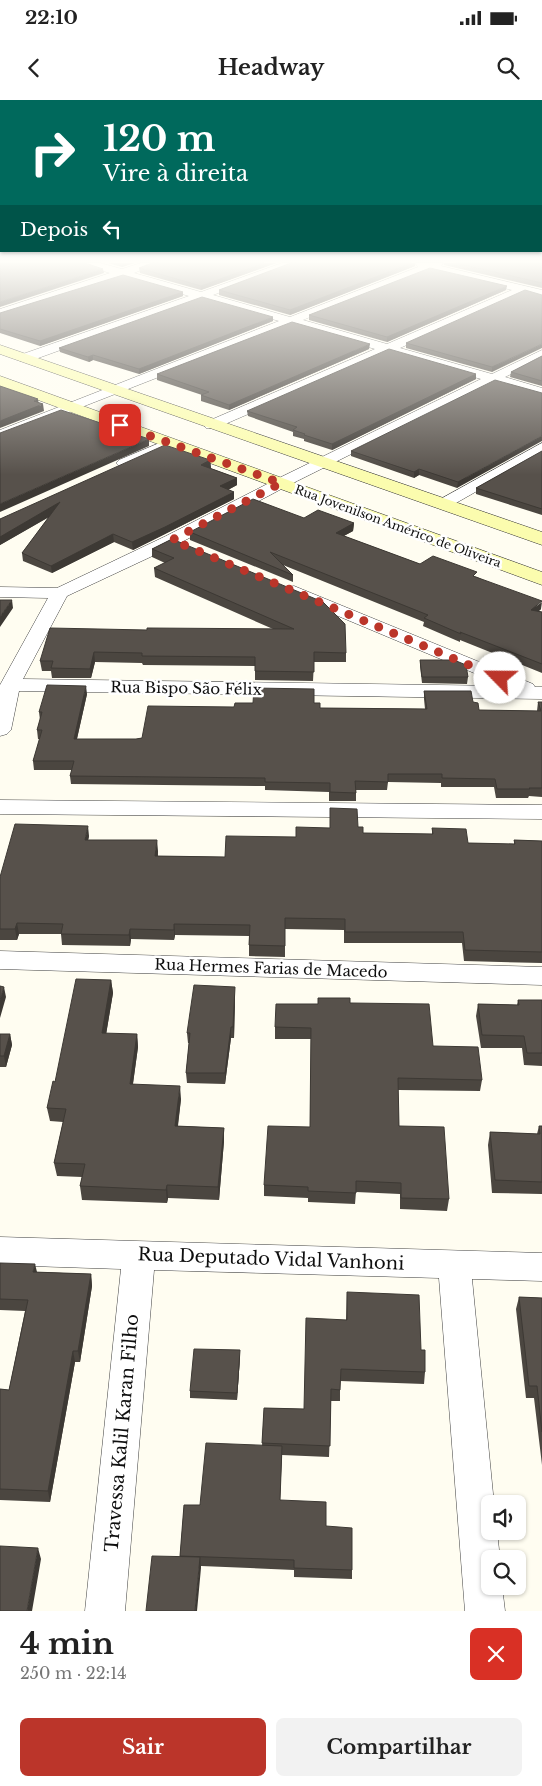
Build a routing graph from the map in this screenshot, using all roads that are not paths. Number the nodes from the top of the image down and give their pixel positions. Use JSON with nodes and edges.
{"nodes":[{"id":1,"x":93,"y":334,"type":"edge"},
{"id":2,"x":258,"y":334,"type":"edge"},
{"id":3,"x":333,"y":334,"type":"edge"},
{"id":4,"x":422,"y":334,"type":"edge"},
{"id":5,"x":0,"y":349,"type":"edge"},
{"id":6,"x":387,"y":349,"type":"junction"},
{"id":7,"x":542,"y":354,"type":"edge"},
{"id":8,"x":25,"y":358,"type":"junction"},
{"id":9,"x":495,"y":378,"type":"junction"},
{"id":10,"x":0,"y":381,"type":"edge"},
{"id":11,"x":115,"y":390,"type":"junction"},
{"id":12,"x":542,"y":392,"type":"edge"},
{"id":13,"x":71,"y":407,"type":"junction"},
{"id":14,"x":211,"y":424,"type":"junction"},
{"id":15,"x":0,"y":436,"type":"edge"},
{"id":16,"x":170,"y":443,"type":"junction"},
{"id":17,"x":540,"y":451,"type":"edge"},
{"id":18,"x":324,"y":463,"type":"junction"},
{"id":19,"x":107,"y":471,"type":"edge"},
{"id":20,"x":281,"y":483,"type":"junction"},
{"id":21,"x":443,"y":504,"type":"junction"},
{"id":22,"x":542,"y":539,"type":"edge"},
{"id":23,"x":172,"y":540,"type":"junction"},
{"id":24,"x":191,"y":548,"type":"edge"},
{"id":25,"x":542,"y":579,"type":"edge"},
{"id":26,"x":282,"y":586,"type":"edge"},
{"id":27,"x":0,"y":592,"type":"edge"},
{"id":28,"x":60,"y":593,"type":"junction"},
{"id":29,"x":10,"y":685,"type":"junction"},
{"id":30,"x":539,"y":693,"type":"edge"},
{"id":31,"x":0,"y":730,"type":"edge"},
{"id":32,"x":0,"y":807,"type":"edge"},
{"id":33,"x":542,"y":812,"type":"edge"},
{"id":34,"x":0,"y":960,"type":"edge"},
{"id":35,"x":542,"y":976,"type":"edge"},
{"id":36,"x":0,"y":1251,"type":"edge"},
{"id":37,"x":139,"y":1255,"type":"junction"},
{"id":38,"x":454,"y":1264,"type":"junction"},
{"id":39,"x":542,"y":1267,"type":"edge"},
{"id":40,"x":105,"y":1611,"type":"edge"},
{"id":41,"x":485,"y":1611,"type":"edge"}],
"edges":[{"from":1,"to":8,"type":"street"},
{"from":2,"to":11,"type":"street"},
{"from":3,"to":6,"type":"street"},
{"from":4,"to":6,"type":"street"},
{"from":5,"to":8,"type":"main road"},
{"from":6,"to":9,"type":"street"},
{"from":6,"to":14,"type":"street"},
{"from":7,"to":9,"type":"street"},
{"from":8,"to":11,"type":"main road"},
{"from":9,"to":12,"type":"street"},
{"from":9,"to":18,"type":"street"},
{"from":10,"to":13,"type":"main road","name":"Rua Jovenilson Américo de Oliveira"},
{"from":11,"to":13,"type":"street"},
{"from":11,"to":14,"type":"main road"},
{"from":13,"to":15,"type":"street"},
{"from":13,"to":16,"type":"main road","name":"Rua Jovenilson Américo de Oliveira"},
{"from":14,"to":18,"type":"main road"},
{"from":16,"to":19,"type":"street"},
{"from":16,"to":20,"type":"main road","name":"Rua Jovenilson Américo de Oliveira"},
{"from":17,"to":21,"type":"street"},
{"from":18,"to":20,"type":"street"},
{"from":18,"to":21,"type":"main road"},
{"from":20,"to":23,"type":"street"},
{"from":20,"to":25,"type":"main road","name":"Rua Jovenilson Américo de Oliveira"},
{"from":21,"to":22,"type":"main road"},
{"from":23,"to":24,"type":"street"},
{"from":23,"to":28,"type":"street"},
{"from":26,"to":30,"type":"street"},
{"from":27,"to":28,"type":"street"},
{"from":28,"to":29,"type":"street"},
{"from":29,"to":30,"type":"street","name":"Rua Bispo São Félix"},
{"from":29,"to":31,"type":"street"},
{"from":32,"to":33,"type":"street"},
{"from":34,"to":35,"type":"street","name":"Rua Hermes Farias de Macedo"},
{"from":36,"to":37,"type":"street","name":"Rua Deputado Vidal Vanhoni"},
{"from":37,"to":38,"type":"street","name":"Rua Deputado Vidal Vanhoni"},
{"from":37,"to":40,"type":"street","name":"Travessa Kalil Karan Filho"},
{"from":38,"to":39,"type":"street","name":"Rua Deputado Vidal Vanhoni"},
{"from":38,"to":41,"type":"street"}]}
